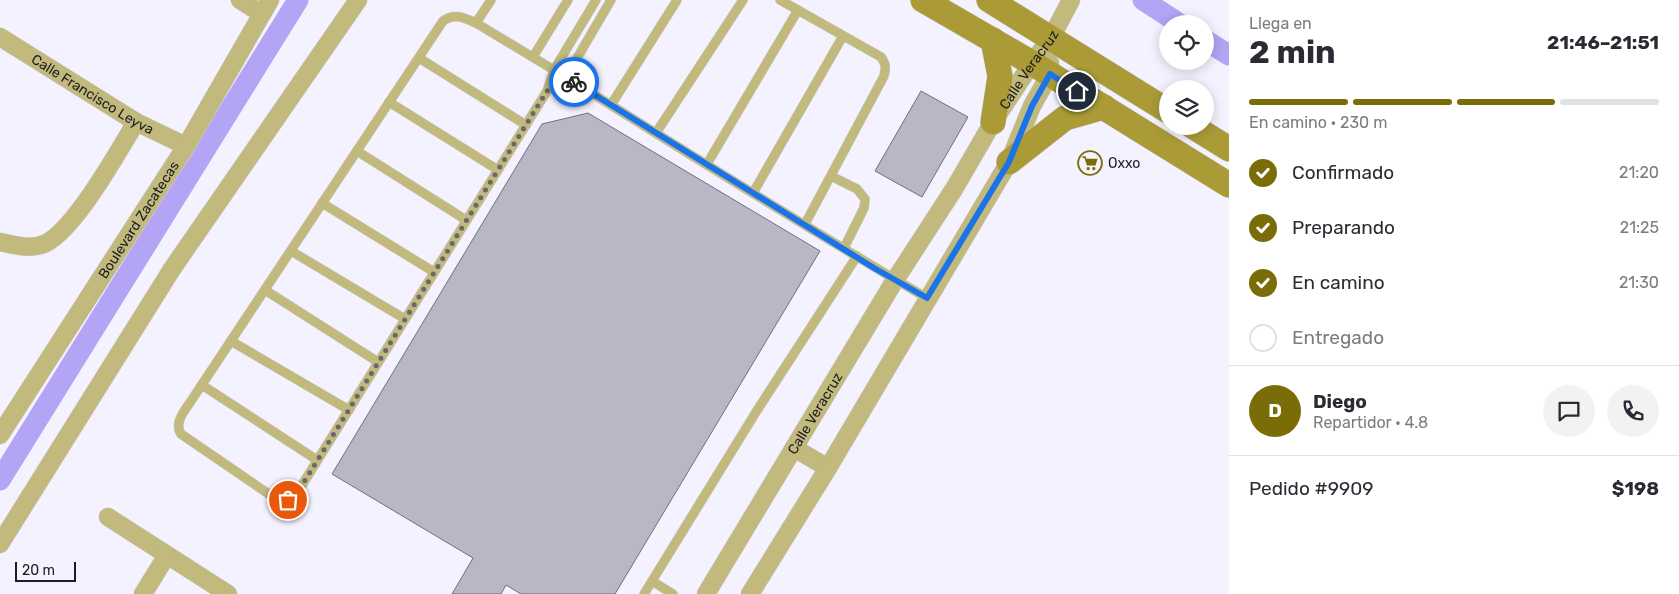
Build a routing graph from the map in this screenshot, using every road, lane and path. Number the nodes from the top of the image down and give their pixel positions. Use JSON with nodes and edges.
{"nodes":[{"id":1,"x":240,"y":0,"type":"edge"},
{"id":2,"x":358,"y":0,"type":"edge"},
{"id":3,"x":491,"y":0,"type":"edge"},
{"id":4,"x":568,"y":0,"type":"edge"},
{"id":5,"x":596,"y":0,"type":"edge"},
{"id":6,"x":611,"y":0,"type":"edge"},
{"id":7,"x":677,"y":0,"type":"edge"},
{"id":8,"x":743,"y":0,"type":"edge"},
{"id":9,"x":780,"y":0,"type":"edge"},
{"id":10,"x":923,"y":0,"type":"edge"},
{"id":11,"x":989,"y":0,"type":"edge"},
{"id":12,"x":1070,"y":2,"type":"edge"},
{"id":13,"x":266,"y":7,"type":"edge"},
{"id":14,"x":798,"y":10,"type":"junction"},
{"id":15,"x":476,"y":23,"type":"junction"},
{"id":16,"x":842,"y":36,"type":"junction"},
{"id":17,"x":0,"y":37,"type":"edge"},
{"id":18,"x":1051,"y":38,"type":"junction"},
{"id":19,"x":993,"y":40,"type":"junction"},
{"id":20,"x":533,"y":57,"type":"junction"},
{"id":21,"x":418,"y":58,"type":"junction"},
{"id":22,"x":1041,"y":69,"type":"junction"},
{"id":23,"x":554,"y":70,"type":"junction"},
{"id":24,"x":566,"y":77,"type":"junction"},
{"id":25,"x":547,"y":91,"type":"junction"},
{"id":26,"x":389,"y":102,"type":"junction"},
{"id":27,"x":611,"y":105,"type":"junction"},
{"id":28,"x":1159,"y":105,"type":"edge"},
{"id":29,"x":1104,"y":107,"type":"junction"},
{"id":30,"x":136,"y":122,"type":"junction"},
{"id":31,"x":993,"y":122,"type":"junction"},
{"id":32,"x":526,"y":125,"type":"junction"},
{"id":33,"x":656,"y":133,"type":"junction"},
{"id":34,"x":1206,"y":135,"type":"edge"},
{"id":35,"x":186,"y":146,"type":"junction"},
{"id":36,"x":1229,"y":149,"type":"edge"},
{"id":37,"x":357,"y":151,"type":"junction"},
{"id":38,"x":1009,"y":162,"type":"junction"},
{"id":39,"x":707,"y":164,"type":"junction"},
{"id":40,"x":498,"y":170,"type":"junction"},
{"id":41,"x":832,"y":176,"type":"junction"},
{"id":42,"x":1229,"y":185,"type":"edge"},
{"id":43,"x":754,"y":193,"type":"junction"},
{"id":44,"x":322,"y":203,"type":"junction"},
{"id":45,"x":466,"y":220,"type":"junction"},
{"id":46,"x":805,"y":224,"type":"junction"},
{"id":47,"x":0,"y":242,"type":"edge"},
{"id":48,"x":844,"y":248,"type":"junction"},
{"id":49,"x":291,"y":251,"type":"junction"},
{"id":50,"x":857,"y":256,"type":"junction"},
{"id":51,"x":434,"y":272,"type":"junction"},
{"id":52,"x":895,"y":280,"type":"junction"},
{"id":53,"x":265,"y":290,"type":"junction"},
{"id":54,"x":927,"y":298,"type":"junction"},
{"id":55,"x":405,"y":319,"type":"junction"},
{"id":56,"x":231,"y":341,"type":"junction"},
{"id":57,"x":378,"y":362,"type":"junction"},
{"id":58,"x":202,"y":385,"type":"junction"},
{"id":59,"x":349,"y":410,"type":"junction"},
{"id":60,"x":0,"y":435,"type":"edge"},
{"id":61,"x":794,"y":448,"type":"junction"},
{"id":62,"x":317,"y":460,"type":"junction"},
{"id":63,"x":828,"y":468,"type":"junction"},
{"id":64,"x":108,"y":517,"type":"dead end"},
{"id":65,"x":0,"y":544,"type":"edge"},
{"id":66,"x":167,"y":555,"type":"junction"},
{"id":67,"x":652,"y":581,"type":"junction"},
{"id":68,"x":143,"y":594,"type":"edge"},
{"id":69,"x":228,"y":594,"type":"edge"},
{"id":70,"x":644,"y":594,"type":"edge"},
{"id":71,"x":673,"y":594,"type":"edge"},
{"id":72,"x":706,"y":594,"type":"edge"},
{"id":73,"x":750,"y":594,"type":"edge"}],
"edges":[{"from":1,"to":13,"type":"street"},
{"from":2,"to":65,"type":"street"},
{"from":3,"to":15,"type":"lane"},
{"from":4,"to":20,"type":"lane"},
{"from":5,"to":23,"type":"lane"},
{"from":6,"to":24,"type":"lane"},
{"from":7,"to":27,"type":"lane"},
{"from":8,"to":33,"type":"lane"},
{"from":9,"to":14,"type":"lane"},
{"from":10,"to":19,"type":"main road"},
{"from":11,"to":18,"type":"main road"},
{"from":12,"to":18,"type":"street","name":"Calle Veracruz"},
{"from":13,"to":35,"type":"street","name":"Boulevard Zacatecas"},
{"from":14,"to":16,"type":"lane"},
{"from":14,"to":39,"type":"lane"},
{"from":15,"to":20,"type":"lane"},
{"from":15,"to":21,"type":"lane"},
{"from":16,"to":41,"type":"lane"},
{"from":16,"to":43,"type":"lane"},
{"from":17,"to":30,"type":"street","name":"Calle Francisco Leyva"},
{"from":18,"to":22,"type":"street","name":"Calle Veracruz"},
{"from":18,"to":28,"type":"main road"},
{"from":19,"to":22,"type":"main road"},
{"from":19,"to":31,"type":"main road"},
{"from":20,"to":23,"type":"lane"},
{"from":21,"to":26,"type":"lane"},
{"from":21,"to":32,"type":"lane"},
{"from":22,"to":29,"type":"main road"},
{"from":22,"to":31,"type":"street","name":"Calle Veracruz"},
{"from":22,"to":38,"type":"street","name":"Calle Veracruz"},
{"from":23,"to":24,"type":"lane"},
{"from":23,"to":25,"type":"lane"},
{"from":24,"to":25,"type":"lane"},
{"from":24,"to":27,"type":"lane"},
{"from":25,"to":32,"type":"lane"},
{"from":26,"to":37,"type":"lane"},
{"from":26,"to":40,"type":"lane"},
{"from":27,"to":33,"type":"lane"},
{"from":29,"to":38,"type":"main road"},
{"from":29,"to":42,"type":"main road"},
{"from":30,"to":35,"type":"street","name":"Calle Francisco Leyva"},
{"from":30,"to":47,"type":"street"},
{"from":31,"to":52,"type":"street","name":"Calle Veracruz"},
{"from":32,"to":40,"type":"lane"},
{"from":33,"to":39,"type":"lane"},
{"from":34,"to":36,"type":"main road"},
{"from":35,"to":60,"type":"street","name":"Boulevard Zacatecas"},
{"from":37,"to":44,"type":"lane"},
{"from":37,"to":45,"type":"lane"},
{"from":38,"to":54,"type":"street","name":"Calle Veracruz"},
{"from":39,"to":43,"type":"lane"},
{"from":40,"to":45,"type":"lane"},
{"from":41,"to":46,"type":"lane"},
{"from":41,"to":48,"type":"lane"},
{"from":43,"to":46,"type":"lane"},
{"from":44,"to":49,"type":"lane"},
{"from":44,"to":51,"type":"lane"},
{"from":45,"to":51,"type":"lane"},
{"from":46,"to":48,"type":"lane"},
{"from":48,"to":50,"type":"lane"},
{"from":49,"to":53,"type":"lane"},
{"from":49,"to":55,"type":"lane"},
{"from":50,"to":52,"type":"lane"},
{"from":50,"to":67,"type":"lane"},
{"from":51,"to":55,"type":"lane"},
{"from":52,"to":54,"type":"lane"},
{"from":52,"to":61,"type":"street","name":"Calle Veracruz"},
{"from":53,"to":56,"type":"lane"},
{"from":53,"to":57,"type":"lane"},
{"from":54,"to":63,"type":"street","name":"Calle Veracruz"},
{"from":55,"to":57,"type":"lane"},
{"from":56,"to":58,"type":"lane"},
{"from":56,"to":59,"type":"lane"},
{"from":57,"to":59,"type":"lane"},
{"from":58,"to":62,"type":"lane"},
{"from":58,"to":62,"type":"lane"},
{"from":59,"to":62,"type":"lane"},
{"from":61,"to":63,"type":"street"},
{"from":61,"to":72,"type":"street","name":"Calle Veracruz"},
{"from":63,"to":73,"type":"street","name":"Calle Veracruz"},
{"from":64,"to":66,"type":"street"},
{"from":66,"to":68,"type":"street"},
{"from":66,"to":69,"type":"street"},
{"from":67,"to":70,"type":"lane"},
{"from":67,"to":71,"type":"lane"}]}
